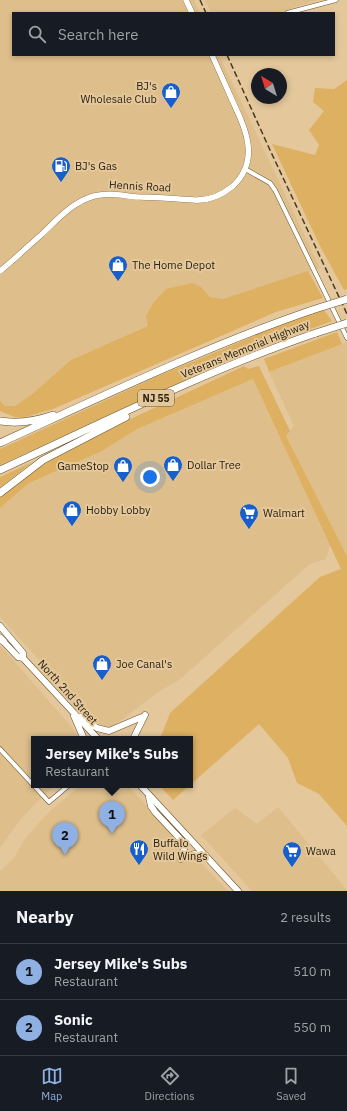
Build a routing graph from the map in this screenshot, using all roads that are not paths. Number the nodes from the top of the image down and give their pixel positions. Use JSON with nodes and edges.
{"nodes":[{"id":1,"x":186,"y":0,"type":"edge"},
{"id":2,"x":336,"y":0,"type":"edge"},
{"id":3,"x":192,"y":12,"type":"edge"},
{"id":4,"x":291,"y":12,"type":"edge"},
{"id":5,"x":212,"y":56,"type":"edge"},
{"id":6,"x":245,"y":169,"type":"junction"},
{"id":7,"x":0,"y":272,"type":"edge"},
{"id":8,"x":347,"y":299,"type":"edge"},
{"id":9,"x":347,"y":322,"type":"edge"},
{"id":10,"x":347,"y":338,"type":"edge"},
{"id":11,"x":194,"y":380,"type":"junction"},
{"id":12,"x":136,"y":381,"type":"junction"},
{"id":13,"x":0,"y":421,"type":"edge"},
{"id":14,"x":0,"y":443,"type":"edge"},
{"id":15,"x":0,"y":470,"type":"edge"},
{"id":16,"x":0,"y":493,"type":"edge"},
{"id":17,"x":0,"y":626,"type":"edge"},
{"id":18,"x":1,"y":638,"type":"edge"},
{"id":19,"x":24,"y":658,"type":"junction"},
{"id":20,"x":71,"y":711,"type":"junction"},
{"id":21,"x":83,"y":736,"type":"edge"},
{"id":22,"x":95,"y":736,"type":"edge"},
{"id":23,"x":134,"y":736,"type":"edge"},
{"id":24,"x":0,"y":749,"type":"edge"},
{"id":25,"x":31,"y":783,"type":"edge"},
{"id":26,"x":36,"y":788,"type":"edge"},
{"id":27,"x":65,"y":788,"type":"edge"},
{"id":28,"x":143,"y":788,"type":"edge"},
{"id":29,"x":149,"y":795,"type":"junction"},
{"id":30,"x":207,"y":856,"type":"junction"},
{"id":31,"x":238,"y":891,"type":"edge"}],
"edges":[{"from":1,"to":3,"type":"street"},
{"from":2,"to":4,"type":"street"},
{"from":5,"to":6,"type":"street"},
{"from":6,"to":7,"type":"street","name":"Hennis Road"},
{"from":6,"to":10,"type":"street"},
{"from":8,"to":12,"type":"highway","name":"Veterans Memorial Highway","number":"NJ 55","bridge":true},
{"from":9,"to":11,"type":"highway","name":"Veterans Memorial Highway","number":"NJ 55","bridge":true},
{"from":11,"to":15,"type":"highway","name":"Veterans Memorial Highway","number":"NJ 55"},
{"from":11,"to":16,"type":"highway"},
{"from":12,"to":13,"type":"highway"},
{"from":12,"to":14,"type":"highway","name":"Veterans Memorial Highway","number":"NJ 55"},
{"from":17,"to":19,"type":"main road","name":"North 2nd Street"},
{"from":18,"to":19,"type":"main road","name":"North 2nd Street"},
{"from":19,"to":20,"type":"main road","name":"North 2nd Street"},
{"from":20,"to":21,"type":"main road"},
{"from":20,"to":22,"type":"main road","name":"North 2nd Street"},
{"from":20,"to":23,"type":"main road"},
{"from":24,"to":25,"type":"street"},
{"from":26,"to":27,"type":"street"},
{"from":28,"to":29,"type":"main road"},
{"from":29,"to":30,"type":"main road"},
{"from":29,"to":30,"type":"main road"},
{"from":30,"to":31,"type":"main road"}]}
